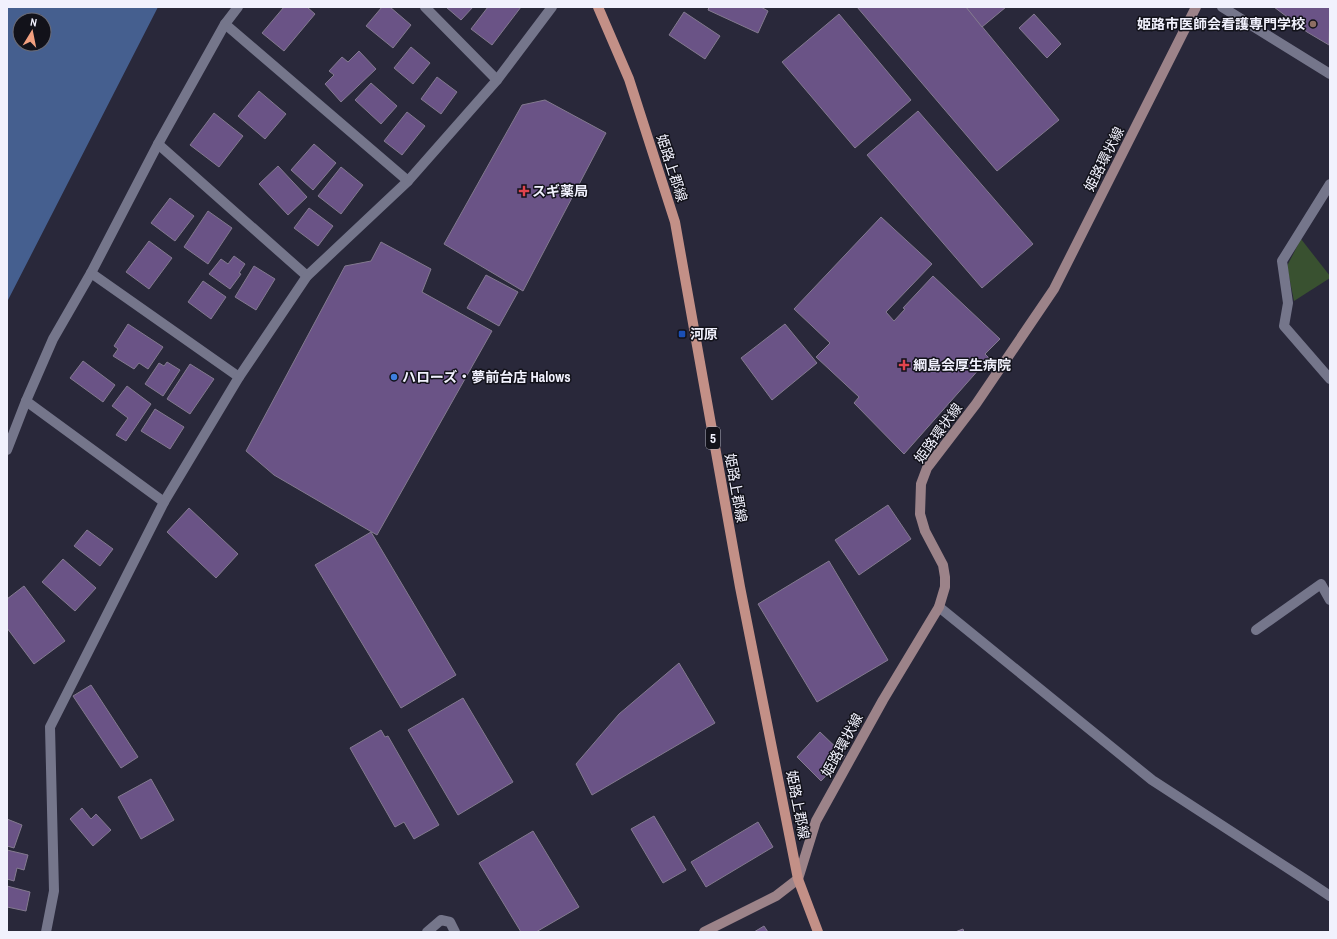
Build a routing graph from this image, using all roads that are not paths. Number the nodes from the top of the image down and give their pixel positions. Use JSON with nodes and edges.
{"nodes":[{"id":1,"x":238,"y":7,"type":"edge"},
{"id":2,"x":425,"y":7,"type":"edge"},
{"id":3,"x":552,"y":7,"type":"edge"},
{"id":4,"x":598,"y":7,"type":"edge"},
{"id":5,"x":1196,"y":7,"type":"edge"},
{"id":6,"x":1222,"y":7,"type":"edge"},
{"id":7,"x":225,"y":24,"type":"junction"},
{"id":8,"x":1330,"y":74,"type":"edge"},
{"id":9,"x":497,"y":80,"type":"junction"},
{"id":10,"x":158,"y":144,"type":"junction"},
{"id":11,"x":408,"y":181,"type":"junction"},
{"id":12,"x":1330,"y":185,"type":"edge"},
{"id":13,"x":91,"y":273,"type":"junction"},
{"id":14,"x":308,"y":276,"type":"junction"},
{"id":15,"x":238,"y":377,"type":"junction"},
{"id":16,"x":1330,"y":379,"type":"edge"},
{"id":17,"x":26,"y":401,"type":"junction"},
{"id":18,"x":7,"y":450,"type":"edge"},
{"id":19,"x":164,"y":502,"type":"junction"},
{"id":20,"x":1330,"y":600,"type":"edge"},
{"id":21,"x":939,"y":607,"type":"junction"},
{"id":22,"x":1256,"y":630,"type":"dead end"},
{"id":23,"x":798,"y":879,"type":"junction"},
{"id":24,"x":1330,"y":896,"type":"edge"},
{"id":25,"x":46,"y":932,"type":"edge"},
{"id":26,"x":427,"y":932,"type":"edge"},
{"id":27,"x":455,"y":932,"type":"edge"},
{"id":28,"x":704,"y":932,"type":"edge"},
{"id":29,"x":818,"y":932,"type":"edge"}],
"edges":[{"from":1,"to":7,"type":"street"},
{"from":2,"to":9,"type":"street"},
{"from":3,"to":9,"type":"street"},
{"from":4,"to":23,"type":"main road","name":"姫路上郡線","number":"5"},
{"from":5,"to":21,"type":"main road","name":"姫路環状線"},
{"from":6,"to":8,"type":"street"},
{"from":7,"to":10,"type":"street"},
{"from":7,"to":11,"type":"street"},
{"from":9,"to":11,"type":"street"},
{"from":10,"to":13,"type":"street"},
{"from":10,"to":14,"type":"street"},
{"from":11,"to":14,"type":"street"},
{"from":12,"to":16,"type":"street"},
{"from":13,"to":15,"type":"street"},
{"from":13,"to":17,"type":"street"},
{"from":14,"to":15,"type":"street"},
{"from":15,"to":19,"type":"street"},
{"from":17,"to":18,"type":"street"},
{"from":17,"to":19,"type":"street"},
{"from":19,"to":25,"type":"street"},
{"from":20,"to":22,"type":"street"},
{"from":21,"to":23,"type":"main road","name":"姫路環状線"},
{"from":21,"to":24,"type":"street"},
{"from":23,"to":28,"type":"main road"},
{"from":23,"to":29,"type":"main road","name":"姫路上郡線","number":"5"},
{"from":26,"to":27,"type":"street"}]}
